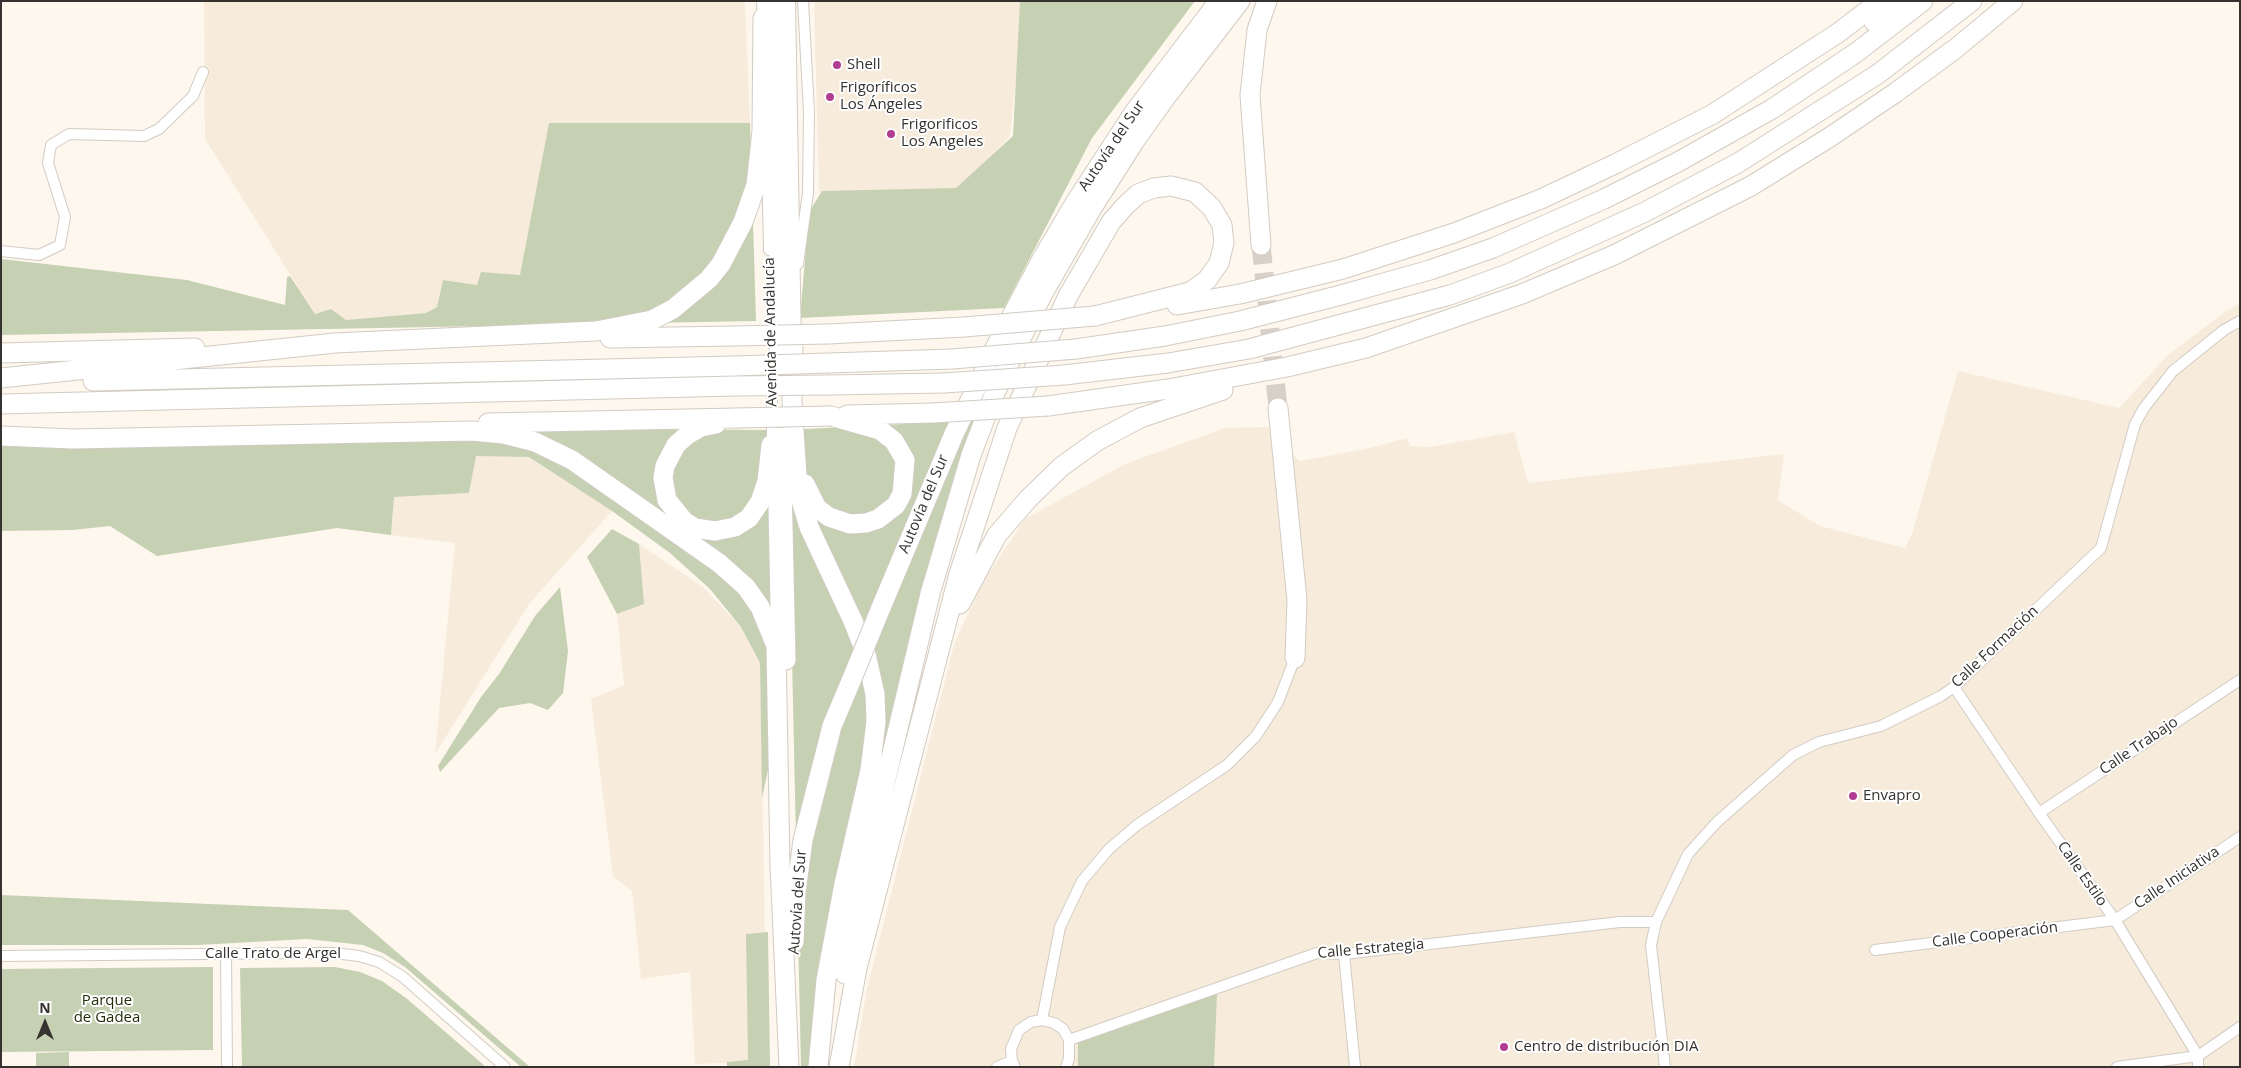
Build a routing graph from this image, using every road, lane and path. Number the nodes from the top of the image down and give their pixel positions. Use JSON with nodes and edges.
{"nodes":[{"id":1,"x":773,"y":1,"type":"edge"},
{"id":2,"x":787,"y":1,"type":"edge"},
{"id":3,"x":803,"y":1,"type":"edge"},
{"id":4,"x":1219,"y":1,"type":"edge"},
{"id":5,"x":1240,"y":1,"type":"edge"},
{"id":6,"x":1267,"y":1,"type":"edge"},
{"id":7,"x":1880,"y":1,"type":"edge"},
{"id":8,"x":1896,"y":1,"type":"edge"},
{"id":9,"x":1923,"y":1,"type":"edge"},
{"id":10,"x":1972,"y":1,"type":"edge"},
{"id":11,"x":2014,"y":1,"type":"edge"},
{"id":12,"x":763,"y":10,"type":"edge"},
{"id":13,"x":203,"y":72,"type":"dead end"},
{"id":14,"x":1678,"y":162,"type":"junction"},
{"id":15,"x":1261,"y":245,"type":"tunnel mouth"},
{"id":16,"x":1,"y":251,"type":"edge"},
{"id":17,"x":792,"y":310,"type":"junction"},
{"id":18,"x":1095,"y":316,"type":"junction"},
{"id":19,"x":2240,"y":321,"type":"edge"},
{"id":20,"x":335,"y":343,"type":"junction"},
{"id":21,"x":786,"y":348,"type":"junction"},
{"id":22,"x":1,"y":353,"type":"edge"},
{"id":23,"x":1288,"y":367,"type":"junction"},
{"id":24,"x":1,"y":378,"type":"edge"},
{"id":25,"x":1,"y":382,"type":"edge"},
{"id":26,"x":1,"y":404,"type":"edge"},
{"id":27,"x":1278,"y":408,"type":"tunnel mouth"},
{"id":28,"x":831,"y":416,"type":"junction"},
{"id":29,"x":737,"y":418,"type":"junction"},
{"id":30,"x":1,"y":436,"type":"edge"},
{"id":31,"x":772,"y":441,"type":"junction"},
{"id":32,"x":776,"y":646,"type":"junction"},
{"id":33,"x":1294,"y":658,"type":"joint"},
{"id":34,"x":935,"y":668,"type":"junction"},
{"id":35,"x":2240,"y":680,"type":"edge"},
{"id":36,"x":1954,"y":687,"type":"junction"},
{"id":37,"x":2038,"y":813,"type":"junction"},
{"id":38,"x":2240,"y":836,"type":"edge"},
{"id":39,"x":2115,"y":920,"type":"junction"},
{"id":40,"x":1656,"y":922,"type":"junction"},
{"id":41,"x":1876,"y":950,"type":"dead end"},
{"id":42,"x":226,"y":954,"type":"junction"},
{"id":43,"x":1344,"y":954,"type":"junction"},
{"id":44,"x":1,"y":956,"type":"edge"},
{"id":45,"x":784,"y":963,"type":"junction"},
{"id":46,"x":1042,"y":1020,"type":"junction"},
{"id":47,"x":2240,"y":1027,"type":"edge"},
{"id":48,"x":1069,"y":1040,"type":"junction"},
{"id":49,"x":2198,"y":1056,"type":"junction"},
{"id":50,"x":1014,"y":1064,"type":"edge"},
{"id":51,"x":227,"y":1067,"type":"edge"},
{"id":52,"x":505,"y":1067,"type":"edge"},
{"id":53,"x":790,"y":1067,"type":"edge"},
{"id":54,"x":818,"y":1067,"type":"edge"},
{"id":55,"x":832,"y":1067,"type":"edge"},
{"id":56,"x":839,"y":1067,"type":"edge"},
{"id":57,"x":997,"y":1067,"type":"edge"},
{"id":58,"x":1066,"y":1067,"type":"edge"},
{"id":59,"x":1355,"y":1067,"type":"edge"},
{"id":60,"x":1665,"y":1067,"type":"edge"},
{"id":61,"x":2117,"y":1067,"type":"edge"},
{"id":62,"x":2198,"y":1067,"type":"edge"}],
"edges":[{"from":1,"to":21,"type":"main road","name":"Avenida de Andalucía"},
{"from":2,"to":17,"type":"main road","name":"Avenida de Andalucía"},
{"from":3,"to":17,"type":"street"},
{"from":4,"to":53,"type":"highway","name":"Autovía del Sur","bridge":true},
{"from":5,"to":55,"type":"highway","name":"Autovía del Sur"},
{"from":6,"to":15,"type":"highway"},
{"from":7,"to":18,"type":"highway"},
{"from":8,"to":14,"type":"highway"},
{"from":9,"to":14,"type":"highway"},
{"from":10,"to":26,"type":"highway","bridge":true},
{"from":11,"to":23,"type":"highway"},
{"from":12,"to":20,"type":"highway"},
{"from":12,"to":31,"type":"street","name":"Avenida de Andalucía"},
{"from":13,"to":16,"type":"street"},
{"from":14,"to":25,"type":"highway","bridge":true},
{"from":17,"to":21,"type":"main road","name":"Avenida de Andalucía"},
{"from":18,"to":20,"type":"highway","bridge":true},
{"from":18,"to":34,"type":"highway"},
{"from":19,"to":36,"type":"street","name":"Calle Formación"},
{"from":20,"to":22,"type":"highway"},
{"from":20,"to":24,"type":"highway"},
{"from":21,"to":28,"type":"highway"},
{"from":21,"to":45,"type":"highway"},
{"from":21,"to":54,"type":"highway"},
{"from":23,"to":28,"type":"highway","bridge":true},
{"from":23,"to":34,"type":"highway"},
{"from":27,"to":33,"type":"highway"},
{"from":28,"to":29,"type":"highway","bridge":true},
{"from":29,"to":30,"type":"highway"},
{"from":29,"to":31,"type":"highway"},
{"from":30,"to":32,"type":"highway"},
{"from":31,"to":32,"type":"street","name":"Avenida de Andalucía"},
{"from":32,"to":45,"type":"highway"},
{"from":33,"to":46,"type":"street"},
{"from":34,"to":56,"type":"highway"},
{"from":35,"to":37,"type":"street","name":"Calle Trabajo"},
{"from":36,"to":37,"type":"street","name":"Calle Estilo"},
{"from":36,"to":40,"type":"street","name":"Calle Formación"},
{"from":37,"to":39,"type":"street","name":"Calle Estilo"},
{"from":38,"to":39,"type":"street","name":"Calle Iniciativa"},
{"from":39,"to":41,"type":"street","name":"Calle Cooperación"},
{"from":39,"to":49,"type":"street","name":"Calle Estilo"},
{"from":40,"to":43,"type":"street","name":"Calle Estrategia"},
{"from":40,"to":60,"type":"street","name":"Calle Formación"},
{"from":42,"to":44,"type":"street","name":"Calle Trato de Argel"},
{"from":42,"to":51,"type":"street"},
{"from":42,"to":52,"type":"street","name":"Calle Trato de Argel"},
{"from":43,"to":48,"type":"street","name":"Calle Estrategia"},
{"from":43,"to":59,"type":"street"},
{"from":45,"to":53,"type":"highway"},
{"from":46,"to":48,"type":"street"},
{"from":46,"to":50,"type":"street"},
{"from":47,"to":49,"type":"street"},
{"from":48,"to":58,"type":"street"},
{"from":49,"to":61,"type":"street"},
{"from":49,"to":62,"type":"street"},
{"from":50,"to":57,"type":"street"}]}
